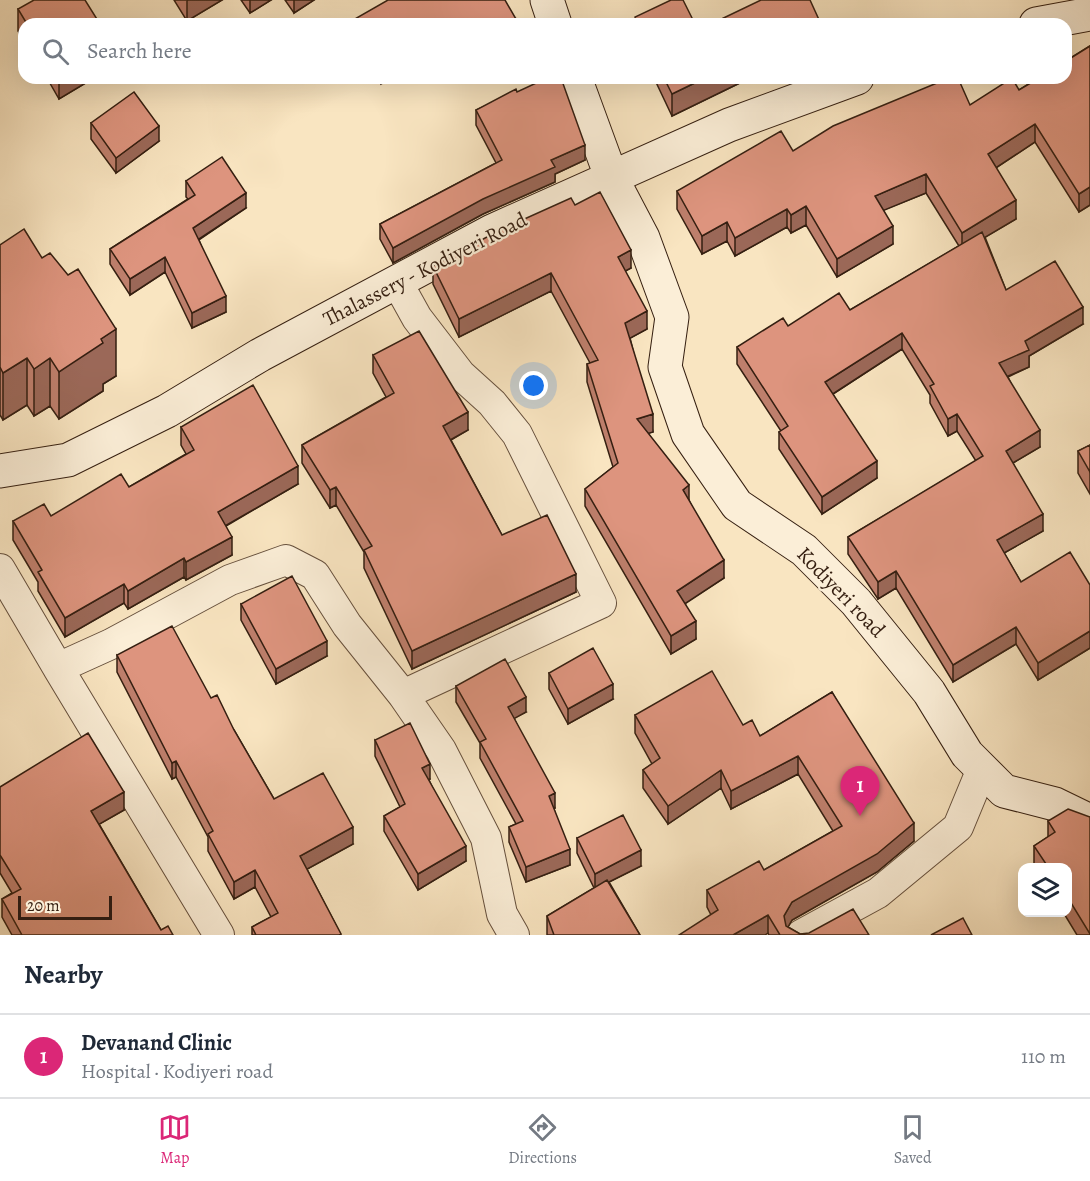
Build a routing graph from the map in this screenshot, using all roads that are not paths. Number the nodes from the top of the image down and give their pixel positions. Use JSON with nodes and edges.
{"nodes":[{"id":1,"x":547,"y":0,"type":"edge"},
{"id":2,"x":1090,"y":14,"type":"edge"},
{"id":3,"x":553,"y":18,"type":"edge"},
{"id":4,"x":1068,"y":18,"type":"edge"},
{"id":5,"x":577,"y":84,"type":"edge"},
{"id":6,"x":841,"y":84,"type":"edge"},
{"id":7,"x":612,"y":179,"type":"junction"},
{"id":8,"x":397,"y":282,"type":"junction"},
{"id":9,"x":0,"y":471,"type":"edge"},
{"id":10,"x":0,"y":569,"type":"edge"},
{"id":11,"x":58,"y":668,"type":"junction"},
{"id":12,"x":403,"y":695,"type":"junction"},
{"id":13,"x":982,"y":769,"type":"junction"},
{"id":14,"x":1090,"y":821,"type":"edge"},
{"id":15,"x":219,"y":935,"type":"edge"},
{"id":16,"x":514,"y":935,"type":"edge"},
{"id":17,"x":801,"y":935,"type":"edge"}],
"edges":[{"from":1,"to":3,"type":"main road"},
{"from":2,"to":4,"type":"main road"},
{"from":5,"to":7,"type":"main road","name":"Kodiyeri road"},
{"from":6,"to":7,"type":"main road","name":"Thalassery - Kodiyeri Road"},
{"from":7,"to":8,"type":"main road","name":"Thalassery - Kodiyeri Road"},
{"from":7,"to":13,"type":"main road","name":"Kodiyeri road"},
{"from":8,"to":9,"type":"main road","name":"Thalassery - Kodiyeri Road"},
{"from":8,"to":12,"type":"street"},
{"from":10,"to":11,"type":"street"},
{"from":11,"to":12,"type":"street"},
{"from":11,"to":15,"type":"street"},
{"from":12,"to":16,"type":"street"},
{"from":13,"to":14,"type":"main road","name":"Kodiyeri road"},
{"from":13,"to":17,"type":"street"}]}
